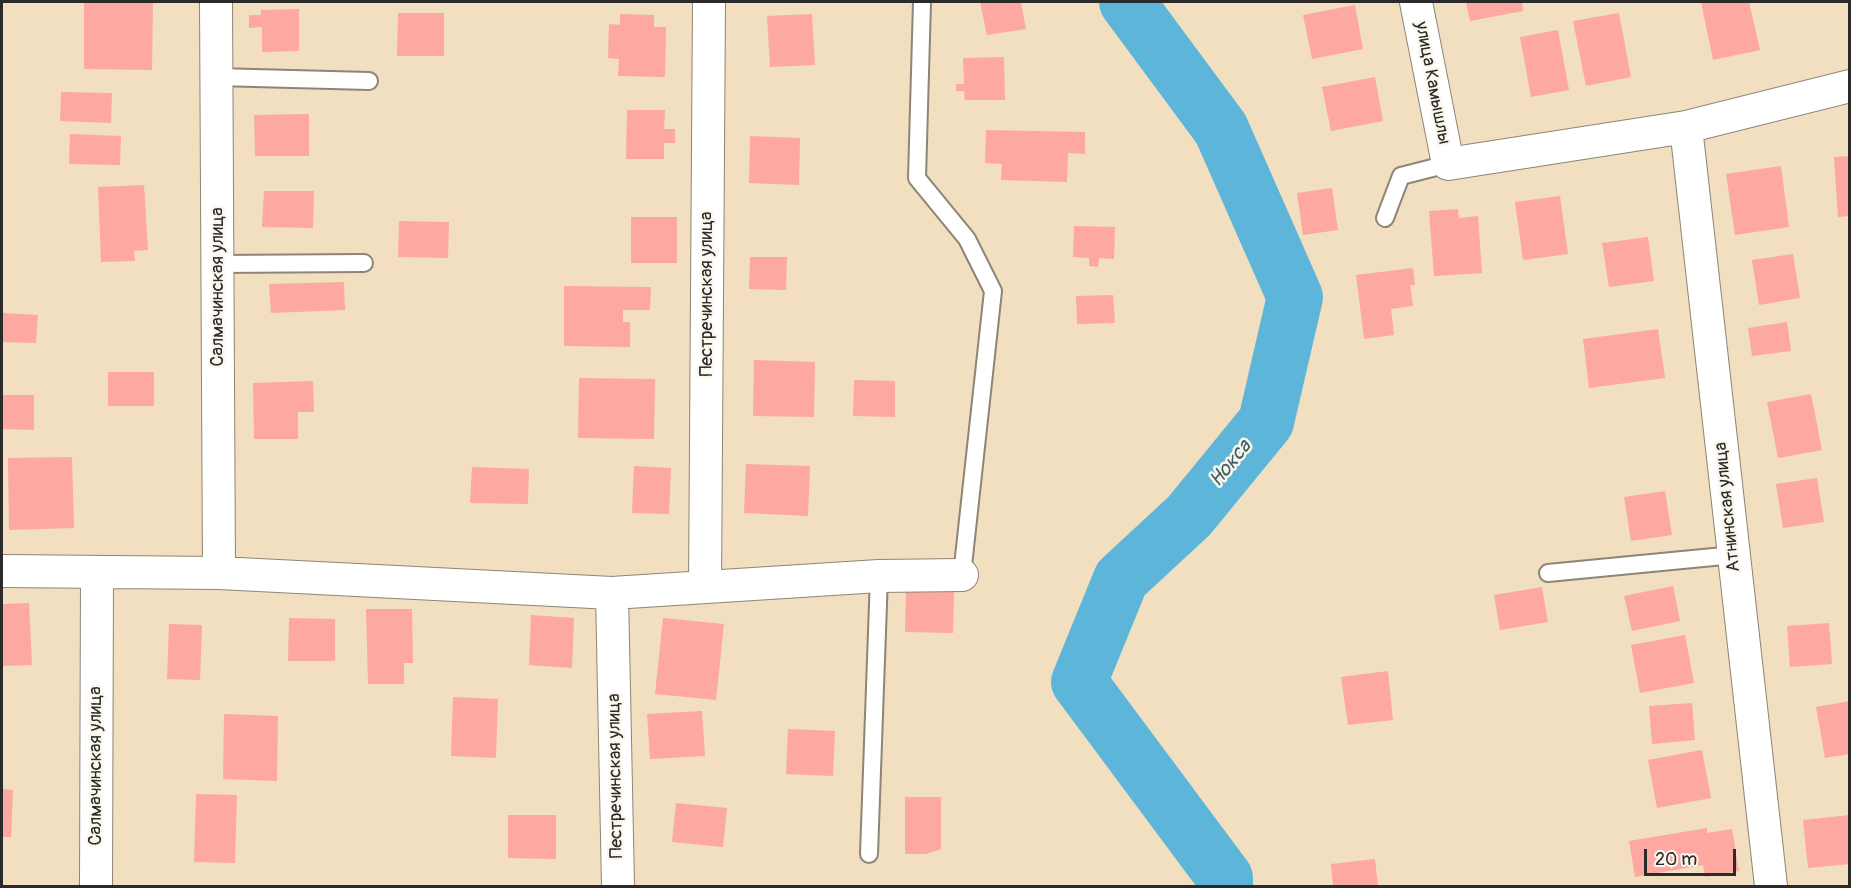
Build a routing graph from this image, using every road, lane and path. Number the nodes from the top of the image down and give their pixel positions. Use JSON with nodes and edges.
{"nodes":[{"id":1,"x":216,"y":2,"type":"edge"},
{"id":2,"x":709,"y":2,"type":"edge"},
{"id":3,"x":922,"y":2,"type":"edge"},
{"id":4,"x":1416,"y":2,"type":"edge"},
{"id":5,"x":216,"y":77,"type":"junction"},
{"id":6,"x":369,"y":81,"type":"dead end"},
{"id":7,"x":1850,"y":86,"type":"edge"},
{"id":8,"x":1686,"y":127,"type":"junction"},
{"id":9,"x":1448,"y":164,"type":"junction"},
{"id":10,"x":1385,"y":218,"type":"dead end"},
{"id":11,"x":364,"y":263,"type":"dead end"},
{"id":12,"x":217,"y":264,"type":"junction"},
{"id":13,"x":1734,"y":555,"type":"junction"},
{"id":14,"x":2,"y":571,"type":"edge"},
{"id":15,"x":219,"y":573,"type":"junction"},
{"id":16,"x":1548,"y":573,"type":"dead end"},
{"id":17,"x":97,"y":574,"type":"junction"},
{"id":18,"x":962,"y":575,"type":"joint"},
{"id":19,"x":879,"y":576,"type":"junction"},
{"id":20,"x":705,"y":587,"type":"junction"},
{"id":21,"x":612,"y":593,"type":"junction"},
{"id":22,"x":869,"y":854,"type":"dead end"},
{"id":23,"x":96,"y":886,"type":"edge"},
{"id":24,"x":618,"y":886,"type":"edge"},
{"id":25,"x":1771,"y":886,"type":"edge"}],
"edges":[{"from":1,"to":5,"type":"street","name":"Салмачинская улица"},
{"from":2,"to":20,"type":"street","name":"Пестречинская улица"},
{"from":3,"to":18,"type":"lane"},
{"from":4,"to":9,"type":"street","name":"улица Камышлы"},
{"from":5,"to":6,"type":"lane"},
{"from":5,"to":12,"type":"street","name":"Салмачинская улица"},
{"from":7,"to":8,"type":"street"},
{"from":8,"to":9,"type":"street"},
{"from":8,"to":13,"type":"street","name":"Атнинская улица"},
{"from":9,"to":10,"type":"lane"},
{"from":11,"to":12,"type":"lane"},
{"from":12,"to":15,"type":"street","name":"Салмачинская улица"},
{"from":13,"to":16,"type":"lane"},
{"from":13,"to":25,"type":"street","name":"Атнинская улица"},
{"from":14,"to":17,"type":"street"},
{"from":15,"to":17,"type":"street"},
{"from":15,"to":21,"type":"street"},
{"from":17,"to":23,"type":"street","name":"Салмачинская улица"},
{"from":18,"to":19,"type":"street"},
{"from":19,"to":20,"type":"street"},
{"from":19,"to":22,"type":"lane"},
{"from":20,"to":21,"type":"street"},
{"from":21,"to":24,"type":"street","name":"Пестречинская улица"}]}
